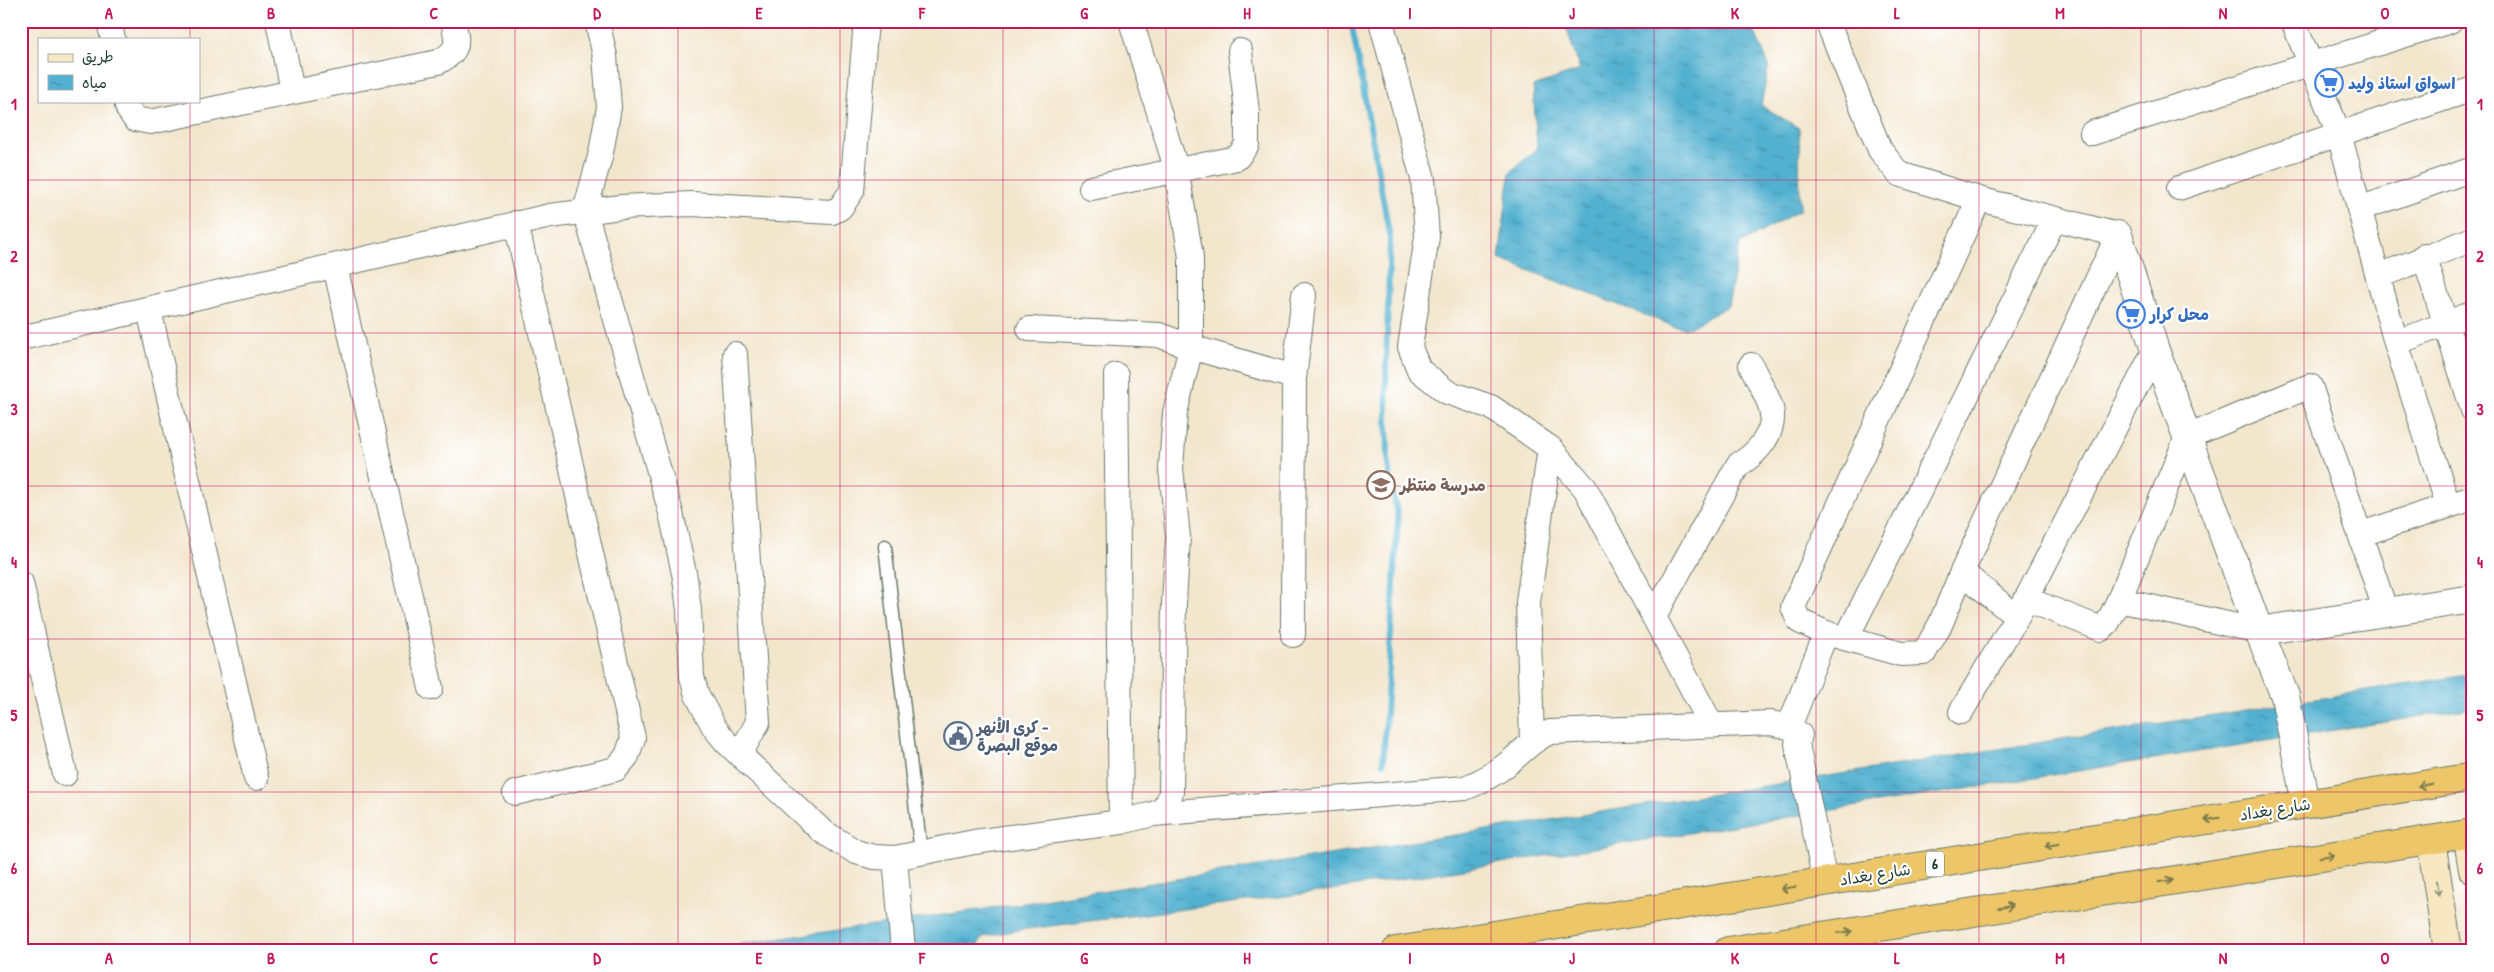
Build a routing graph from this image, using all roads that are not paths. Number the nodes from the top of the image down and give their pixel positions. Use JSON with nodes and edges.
{"nodes":[{"id":1,"x":109,"y":21,"type":"edge"},
{"id":2,"x":278,"y":21,"type":"edge"},
{"id":3,"x":453,"y":21,"type":"edge"},
{"id":4,"x":597,"y":21,"type":"edge"},
{"id":5,"x":866,"y":21,"type":"edge"},
{"id":6,"x":1131,"y":21,"type":"edge"},
{"id":7,"x":1381,"y":21,"type":"edge"},
{"id":8,"x":1827,"y":21,"type":"edge"},
{"id":9,"x":2293,"y":21,"type":"edge"},
{"id":10,"x":2450,"y":21,"type":"edge"},
{"id":11,"x":113,"y":38,"type":"edge"},
{"id":12,"x":1240,"y":51,"type":"dead end"},
{"id":13,"x":2310,"y":66,"type":"junction"},
{"id":14,"x":2473,"y":88,"type":"edge"},
{"id":15,"x":292,"y":91,"type":"junction"},
{"id":16,"x":126,"y":102,"type":"edge"},
{"id":17,"x":2092,"y":133,"type":"dead end"},
{"id":18,"x":2339,"y":134,"type":"junction"},
{"id":19,"x":1176,"y":168,"type":"junction"},
{"id":20,"x":2473,"y":169,"type":"edge"},
{"id":21,"x":1091,"y":188,"type":"dead end"},
{"id":22,"x":2179,"y":188,"type":"dead end"},
{"id":23,"x":1979,"y":199,"type":"junction"},
{"id":24,"x":2358,"y":209,"type":"junction"},
{"id":25,"x":586,"y":211,"type":"junction"},
{"id":26,"x":2054,"y":220,"type":"junction"},
{"id":27,"x":516,"y":223,"type":"junction"},
{"id":28,"x":2118,"y":236,"type":"junction"},
{"id":29,"x":2473,"y":238,"type":"edge"},
{"id":30,"x":2424,"y":256,"type":"junction"},
{"id":31,"x":335,"y":266,"type":"junction"},
{"id":32,"x":2379,"y":276,"type":"junction"},
{"id":33,"x":1304,"y":295,"type":"dead end"},
{"id":34,"x":149,"y":310,"type":"junction"},
{"id":35,"x":2473,"y":313,"type":"edge"},
{"id":36,"x":2445,"y":324,"type":"junction"},
{"id":37,"x":1029,"y":329,"type":"dead end"},
{"id":38,"x":21,"y":338,"type":"edge"},
{"id":39,"x":2396,"y":343,"type":"junction"},
{"id":40,"x":1190,"y":347,"type":"junction"},
{"id":41,"x":2155,"y":350,"type":"junction"},
{"id":42,"x":735,"y":354,"type":"dead end"},
{"id":43,"x":1751,"y":365,"type":"dead end"},
{"id":44,"x":1116,"y":375,"type":"dead end"},
{"id":45,"x":1294,"y":379,"type":"junction"},
{"id":46,"x":2473,"y":410,"type":"edge"},
{"id":47,"x":2187,"y":437,"type":"junction"},
{"id":48,"x":1550,"y":448,"type":"junction"},
{"id":49,"x":2473,"y":498,"type":"edge"},
{"id":50,"x":2448,"y":505,"type":"junction"},
{"id":51,"x":2360,"y":534,"type":"junction"},
{"id":52,"x":884,"y":546,"type":"dead end"},
{"id":53,"x":1962,"y":572,"type":"junction"},
{"id":54,"x":21,"y":583,"type":"edge"},
{"id":55,"x":2473,"y":599,"type":"edge"},
{"id":56,"x":2119,"y":600,"type":"junction"},
{"id":57,"x":2021,"y":608,"type":"junction"},
{"id":58,"x":2386,"y":612,"type":"junction"},
{"id":59,"x":1654,"y":617,"type":"junction"},
{"id":60,"x":2258,"y":631,"type":"junction"},
{"id":61,"x":1293,"y":635,"type":"dead end"},
{"id":62,"x":1837,"y":635,"type":"junction"},
{"id":63,"x":431,"y":688,"type":"dead end"},
{"id":64,"x":1961,"y":712,"type":"dead end"},
{"id":65,"x":1711,"y":724,"type":"junction"},
{"id":66,"x":1793,"y":736,"type":"junction"},
{"id":67,"x":1532,"y":741,"type":"junction"},
{"id":68,"x":740,"y":754,"type":"junction"},
{"id":69,"x":66,"y":774,"type":"dead end"},
{"id":70,"x":2473,"y":777,"type":"edge"},
{"id":71,"x":256,"y":778,"type":"dead end"},
{"id":72,"x":515,"y":793,"type":"dead end"},
{"id":73,"x":2306,"y":804,"type":"junction"},
{"id":74,"x":1153,"y":814,"type":"junction"},
{"id":75,"x":1121,"y":822,"type":"junction"},
{"id":76,"x":2470,"y":833,"type":"edge"},
{"id":77,"x":2431,"y":840,"type":"junction"},
{"id":78,"x":921,"y":853,"type":"junction"},
{"id":79,"x":895,"y":858,"type":"junction"},
{"id":80,"x":2473,"y":870,"type":"edge"},
{"id":81,"x":1825,"y":882,"type":"junction"},
{"id":82,"x":903,"y":951,"type":"edge"},
{"id":83,"x":1396,"y":951,"type":"edge"},
{"id":84,"x":1728,"y":951,"type":"edge"},
{"id":85,"x":2448,"y":951,"type":"edge"}],
"edges":[{"from":1,"to":11,"type":"street"},
{"from":2,"to":15,"type":"street"},
{"from":3,"to":15,"type":"street"},
{"from":4,"to":25,"type":"street"},
{"from":5,"to":25,"type":"street"},
{"from":6,"to":19,"type":"street"},
{"from":7,"to":48,"type":"street"},
{"from":8,"to":23,"type":"street"},
{"from":9,"to":13,"type":"street"},
{"from":10,"to":13,"type":"street"},
{"from":12,"to":19,"type":"street"},
{"from":13,"to":17,"type":"street"},
{"from":13,"to":18,"type":"street"},
{"from":14,"to":18,"type":"street"},
{"from":15,"to":16,"type":"street"},
{"from":18,"to":22,"type":"street"},
{"from":18,"to":24,"type":"street"},
{"from":19,"to":21,"type":"street"},
{"from":19,"to":40,"type":"street"},
{"from":20,"to":24,"type":"street"},
{"from":23,"to":26,"type":"street"},
{"from":23,"to":62,"type":"street"},
{"from":24,"to":32,"type":"street"},
{"from":25,"to":27,"type":"street"},
{"from":25,"to":68,"type":"street"},
{"from":26,"to":28,"type":"street"},
{"from":26,"to":62,"type":"street"},
{"from":27,"to":31,"type":"street"},
{"from":27,"to":72,"type":"street"},
{"from":28,"to":41,"type":"street"},
{"from":28,"to":53,"type":"street"},
{"from":29,"to":30,"type":"street"},
{"from":30,"to":32,"type":"street"},
{"from":30,"to":36,"type":"street"},
{"from":31,"to":34,"type":"street"},
{"from":31,"to":63,"type":"street"},
{"from":32,"to":39,"type":"street"},
{"from":33,"to":45,"type":"street"},
{"from":34,"to":38,"type":"street"},
{"from":34,"to":71,"type":"street"},
{"from":35,"to":36,"type":"street"},
{"from":36,"to":39,"type":"street"},
{"from":36,"to":46,"type":"street"},
{"from":37,"to":40,"type":"street"},
{"from":39,"to":50,"type":"street"},
{"from":40,"to":45,"type":"street"},
{"from":40,"to":74,"type":"street"},
{"from":41,"to":47,"type":"street"},
{"from":41,"to":57,"type":"street"},
{"from":42,"to":68,"type":"street"},
{"from":43,"to":59,"type":"street"},
{"from":44,"to":75,"type":"street"},
{"from":45,"to":61,"type":"street"},
{"from":47,"to":51,"type":"street"},
{"from":47,"to":56,"type":"street"},
{"from":47,"to":60,"type":"street"},
{"from":48,"to":59,"type":"street"},
{"from":48,"to":67,"type":"street"},
{"from":49,"to":50,"type":"street"},
{"from":50,"to":51,"type":"street"},
{"from":51,"to":58,"type":"street"},
{"from":52,"to":78,"type":"lane"},
{"from":53,"to":57,"type":"street"},
{"from":53,"to":62,"type":"street"},
{"from":54,"to":69,"type":"street"},
{"from":55,"to":58,"type":"street"},
{"from":56,"to":57,"type":"street"},
{"from":56,"to":60,"type":"street"},
{"from":57,"to":64,"type":"street"},
{"from":58,"to":60,"type":"street"},
{"from":59,"to":65,"type":"street"},
{"from":60,"to":73,"type":"street"},
{"from":62,"to":66,"type":"street"},
{"from":65,"to":66,"type":"street"},
{"from":65,"to":67,"type":"street"},
{"from":66,"to":81,"type":"street"},
{"from":67,"to":74,"type":"street"},
{"from":68,"to":79,"type":"street"},
{"from":70,"to":73,"type":"highway","name":"شارع بغداد","number":"6","one_way":true},
{"from":73,"to":81,"type":"highway","name":"شارع بغداد","number":"6","one_way":true},
{"from":74,"to":75,"type":"street"},
{"from":75,"to":78,"type":"street"},
{"from":76,"to":77,"type":"highway"},
{"from":76,"to":80,"type":"main road"},
{"from":84,"to":77,"type":"highway","one_way":true},
{"from":77,"to":85,"type":"main road","one_way":true},
{"from":78,"to":79,"type":"street"},
{"from":79,"to":82,"type":"street"},
{"from":81,"to":83,"type":"highway","name":"شارع بغداد","number":"6","one_way":true}]}
